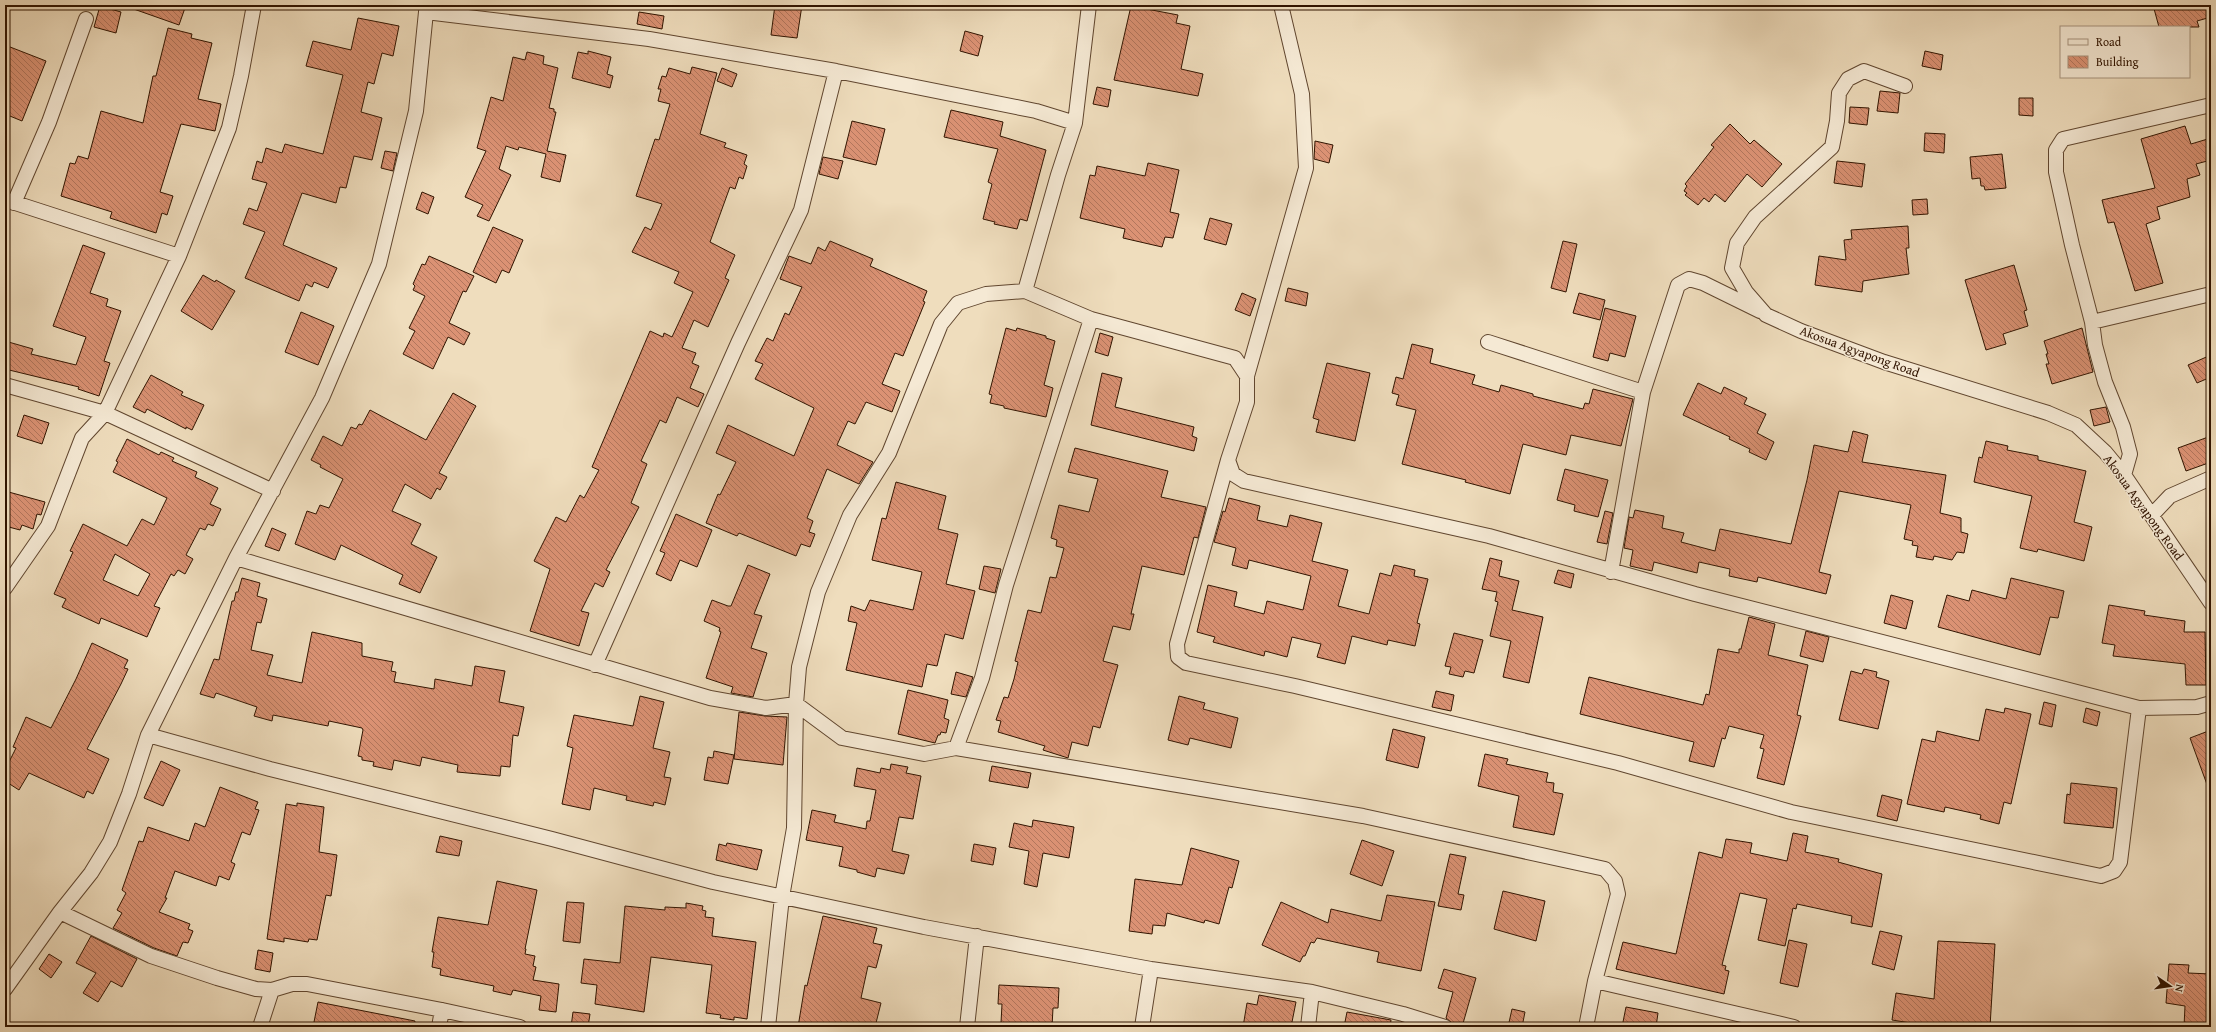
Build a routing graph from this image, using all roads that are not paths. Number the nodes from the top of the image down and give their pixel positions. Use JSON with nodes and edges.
{"nodes":[{"id":1,"x":254,"y":5,"type":"edge"},
{"id":2,"x":1089,"y":5,"type":"edge"},
{"id":3,"x":1281,"y":5,"type":"edge"},
{"id":4,"x":426,"y":8,"type":"edge"},
{"id":5,"x":86,"y":19,"type":"dead end"},
{"id":6,"x":836,"y":71,"type":"junction"},
{"id":7,"x":1905,"y":86,"type":"dead end"},
{"id":8,"x":2211,"y":105,"type":"edge"},
{"id":9,"x":1075,"y":123,"type":"junction"},
{"id":10,"x":9,"y":201,"type":"edge"},
{"id":11,"x":179,"y":256,"type":"junction"},
{"id":12,"x":1026,"y":291,"type":"junction"},
{"id":13,"x":2211,"y":294,"type":"edge"},
{"id":14,"x":1766,"y":315,"type":"junction"},
{"id":15,"x":1091,"y":319,"type":"junction"},
{"id":16,"x":2092,"y":322,"type":"junction"},
{"id":17,"x":1488,"y":342,"type":"dead end"},
{"id":18,"x":1247,"y":376,"type":"junction"},
{"id":19,"x":5,"y":385,"type":"edge"},
{"id":20,"x":1643,"y":392,"type":"junction"},
{"id":21,"x":105,"y":413,"type":"junction"},
{"id":22,"x":1228,"y":460,"type":"junction"},
{"id":23,"x":2124,"y":475,"type":"junction"},
{"id":24,"x":2211,"y":478,"type":"edge"},
{"id":25,"x":273,"y":491,"type":"junction"},
{"id":26,"x":2152,"y":515,"type":"junction"},
{"id":27,"x":236,"y":558,"type":"junction"},
{"id":28,"x":1611,"y":572,"type":"junction"},
{"id":29,"x":5,"y":588,"type":"edge"},
{"id":30,"x":2211,"y":603,"type":"edge"},
{"id":31,"x":595,"y":665,"type":"junction"},
{"id":32,"x":796,"y":704,"type":"junction"},
{"id":33,"x":2211,"y":704,"type":"edge"},
{"id":34,"x":2139,"y":708,"type":"junction"},
{"id":35,"x":148,"y":735,"type":"junction"},
{"id":36,"x":956,"y":748,"type":"junction"},
{"id":37,"x":782,"y":896,"type":"junction"},
{"id":38,"x":60,"y":912,"type":"junction"},
{"id":39,"x":977,"y":936,"type":"junction"},
{"id":40,"x":1151,"y":969,"type":"junction"},
{"id":41,"x":1595,"y":981,"type":"junction"},
{"id":42,"x":5,"y":989,"type":"edge"},
{"id":43,"x":272,"y":990,"type":"junction"},
{"id":44,"x":1312,"y":992,"type":"junction"},
{"id":45,"x":442,"y":1010,"type":"junction"},
{"id":46,"x":260,"y":1027,"type":"edge"},
{"id":47,"x":439,"y":1027,"type":"edge"},
{"id":48,"x":520,"y":1027,"type":"edge"},
{"id":49,"x":768,"y":1027,"type":"edge"},
{"id":50,"x":967,"y":1027,"type":"edge"},
{"id":51,"x":1142,"y":1027,"type":"edge"},
{"id":52,"x":1308,"y":1027,"type":"edge"},
{"id":53,"x":1445,"y":1027,"type":"edge"},
{"id":54,"x":1586,"y":1027,"type":"edge"},
{"id":55,"x":1794,"y":1027,"type":"edge"}],
"edges":[{"from":1,"to":11,"type":"street"},
{"from":2,"to":9,"type":"street"},
{"from":3,"to":18,"type":"street"},
{"from":4,"to":6,"type":"street"},
{"from":4,"to":25,"type":"street"},
{"from":5,"to":10,"type":"street"},
{"from":6,"to":9,"type":"street"},
{"from":6,"to":31,"type":"street"},
{"from":7,"to":14,"type":"street","name":"Akosua Agyapong Road"},
{"from":8,"to":16,"type":"street"},
{"from":9,"to":12,"type":"street"},
{"from":10,"to":11,"type":"street"},
{"from":11,"to":21,"type":"street"},
{"from":12,"to":15,"type":"street"},
{"from":12,"to":32,"type":"street"},
{"from":13,"to":16,"type":"street"},
{"from":14,"to":20,"type":"street"},
{"from":14,"to":23,"type":"street","name":"Akosua Agyapong Road"},
{"from":15,"to":18,"type":"street"},
{"from":15,"to":36,"type":"street"},
{"from":16,"to":23,"type":"street"},
{"from":17,"to":20,"type":"street"},
{"from":18,"to":22,"type":"street"},
{"from":19,"to":21,"type":"street"},
{"from":20,"to":28,"type":"street"},
{"from":21,"to":25,"type":"street"},
{"from":21,"to":29,"type":"street"},
{"from":22,"to":28,"type":"street"},
{"from":22,"to":34,"type":"street"},
{"from":23,"to":26,"type":"street","name":"Akosua Agyapong Road"},
{"from":24,"to":26,"type":"street"},
{"from":25,"to":27,"type":"street"},
{"from":26,"to":30,"type":"street","name":"Akosua Agyapong Road"},
{"from":27,"to":31,"type":"street"},
{"from":27,"to":35,"type":"street"},
{"from":28,"to":34,"type":"street"},
{"from":31,"to":32,"type":"street"},
{"from":32,"to":36,"type":"street"},
{"from":32,"to":37,"type":"street"},
{"from":33,"to":34,"type":"street"},
{"from":35,"to":37,"type":"street"},
{"from":35,"to":38,"type":"street"},
{"from":36,"to":41,"type":"street"},
{"from":37,"to":39,"type":"street"},
{"from":37,"to":49,"type":"street"},
{"from":38,"to":42,"type":"street"},
{"from":38,"to":43,"type":"street"},
{"from":39,"to":40,"type":"street"},
{"from":39,"to":50,"type":"street"},
{"from":40,"to":44,"type":"street"},
{"from":40,"to":51,"type":"street"},
{"from":41,"to":54,"type":"street"},
{"from":41,"to":55,"type":"street"},
{"from":43,"to":45,"type":"street"},
{"from":43,"to":46,"type":"street"},
{"from":44,"to":52,"type":"street"},
{"from":44,"to":53,"type":"street"},
{"from":45,"to":47,"type":"street"},
{"from":45,"to":48,"type":"street"}]}
